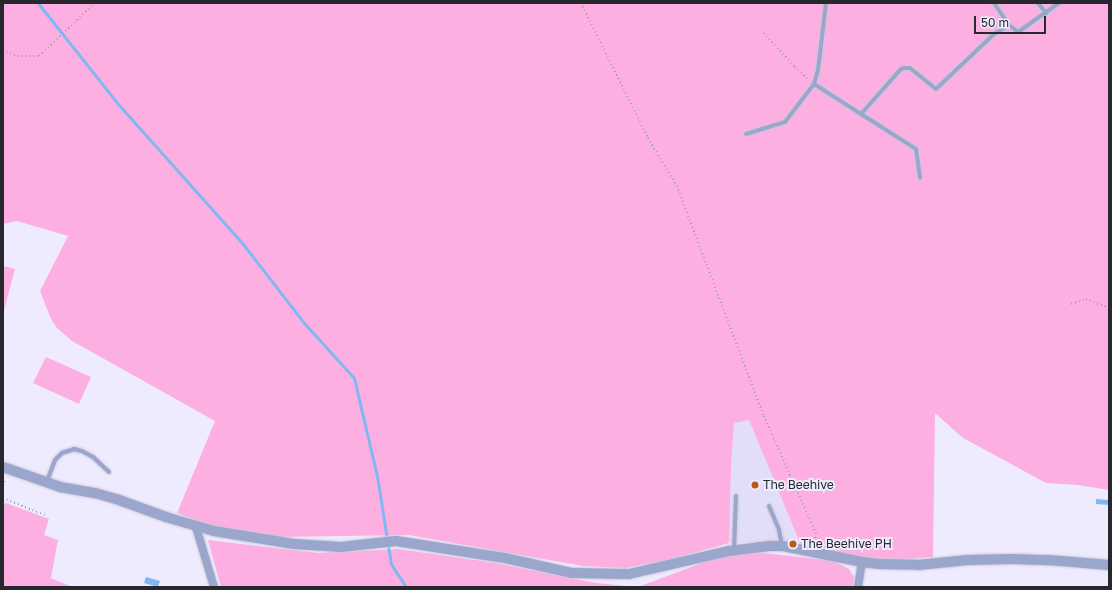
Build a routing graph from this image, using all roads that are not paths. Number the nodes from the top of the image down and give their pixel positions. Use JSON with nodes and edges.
{"nodes":[{"id":1,"x":826,"y":3,"type":"edge"},
{"id":2,"x":994,"y":3,"type":"edge"},
{"id":3,"x":1038,"y":3,"type":"edge"},
{"id":4,"x":1059,"y":3,"type":"edge"},
{"id":5,"x":1046,"y":12,"type":"junction"},
{"id":6,"x":1009,"y":25,"type":"junction"},
{"id":7,"x":814,"y":84,"type":"junction"},
{"id":8,"x":861,"y":114,"type":"junction"},
{"id":9,"x":746,"y":134,"type":"dead end"},
{"id":10,"x":920,"y":178,"type":"dead end"},
{"id":11,"x":3,"y":467,"type":"edge"},
{"id":12,"x":109,"y":472,"type":"dead end"},
{"id":13,"x":47,"y":482,"type":"junction"},
{"id":14,"x":736,"y":496,"type":"dead end"},
{"id":15,"x":769,"y":506,"type":"dead end"},
{"id":16,"x":196,"y":527,"type":"junction"},
{"id":17,"x":782,"y":546,"type":"junction"},
{"id":18,"x":734,"y":550,"type":"junction"},
{"id":19,"x":862,"y":562,"type":"junction"},
{"id":20,"x":1109,"y":566,"type":"edge"},
{"id":21,"x":214,"y":587,"type":"edge"},
{"id":22,"x":858,"y":587,"type":"edge"}],
"edges":[{"from":1,"to":7,"type":"lane"},
{"from":2,"to":6,"type":"lane"},
{"from":3,"to":5,"type":"lane"},
{"from":4,"to":5,"type":"lane"},
{"from":5,"to":6,"type":"lane"},
{"from":6,"to":8,"type":"lane"},
{"from":7,"to":8,"type":"lane"},
{"from":7,"to":9,"type":"lane"},
{"from":8,"to":10,"type":"lane"},
{"from":11,"to":13,"type":"street"},
{"from":12,"to":13,"type":"lane"},
{"from":13,"to":16,"type":"street"},
{"from":14,"to":18,"type":"lane"},
{"from":15,"to":17,"type":"lane"},
{"from":16,"to":18,"type":"street"},
{"from":16,"to":21,"type":"street"},
{"from":17,"to":18,"type":"street"},
{"from":17,"to":19,"type":"street"},
{"from":19,"to":20,"type":"street"},
{"from":19,"to":22,"type":"street"}]}
